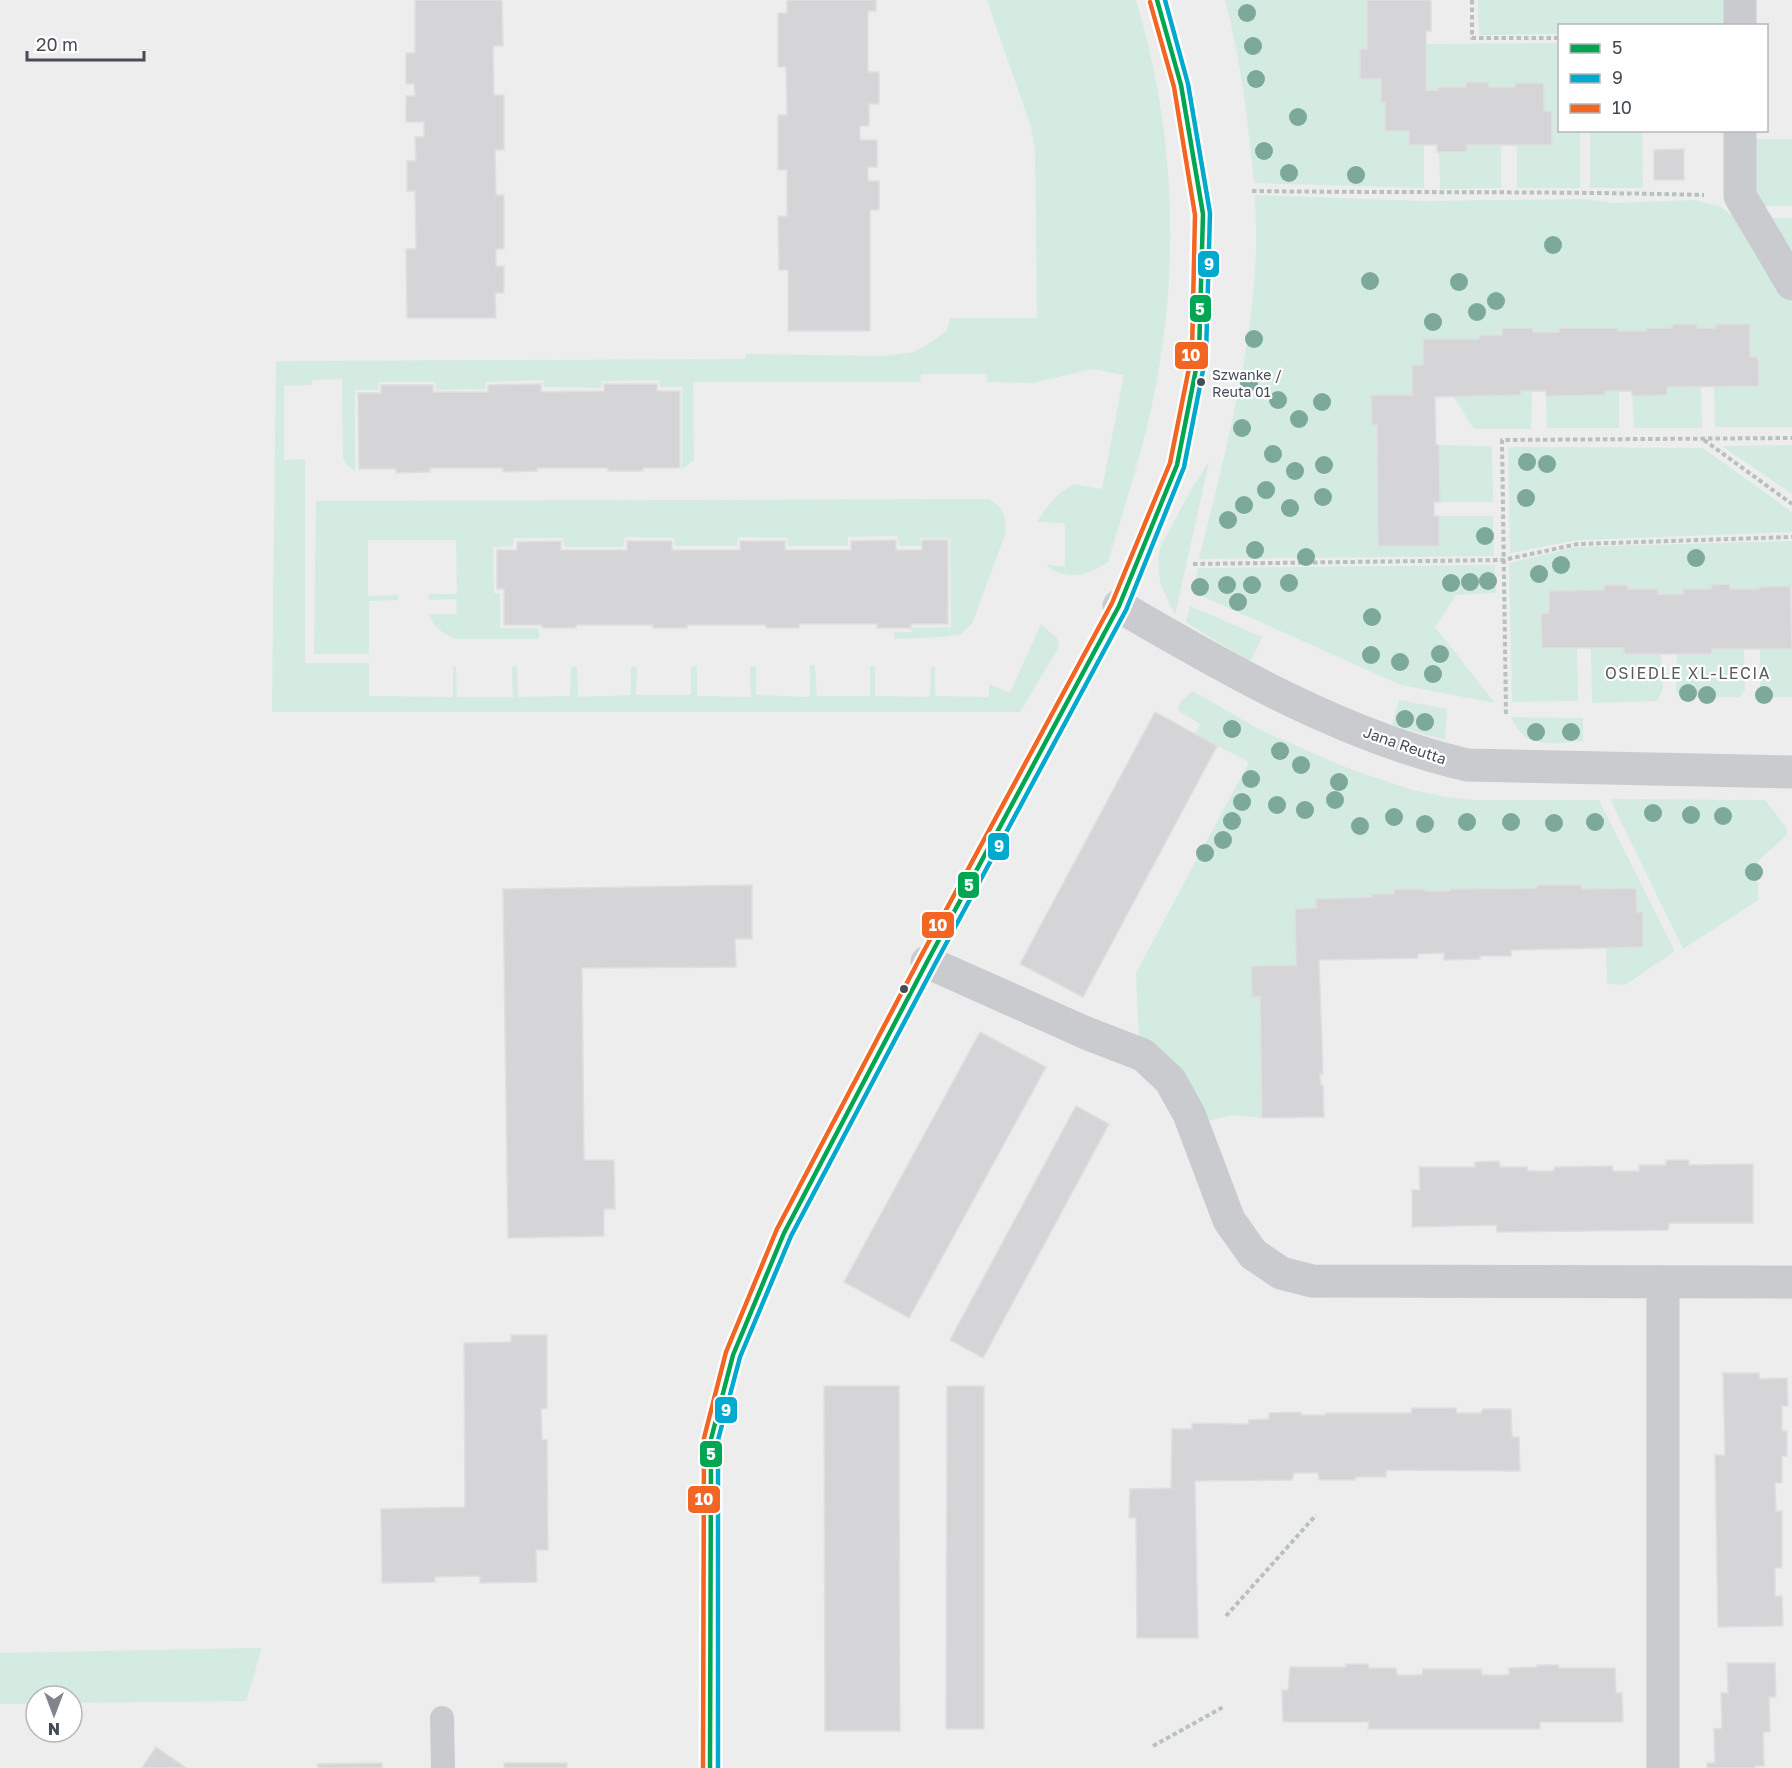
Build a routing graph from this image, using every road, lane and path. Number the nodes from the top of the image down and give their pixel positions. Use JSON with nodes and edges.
{"nodes":[{"id":1,"x":1472,"y":0,"type":"edge"},
{"id":2,"x":1740,"y":0,"type":"edge"},
{"id":3,"x":1740,"y":24,"type":"edge"},
{"id":4,"x":1558,"y":38,"type":"edge"},
{"id":5,"x":1740,"y":132,"type":"edge"},
{"id":6,"x":1252,"y":191,"type":"dead end"},
{"id":7,"x":1740,"y":196,"type":"junction"},
{"id":8,"x":1792,"y":284,"type":"edge"},
{"id":9,"x":1792,"y":438,"type":"edge"},
{"id":10,"x":1703,"y":440,"type":"junction"},
{"id":11,"x":1792,"y":504,"type":"edge"},
{"id":12,"x":1792,"y":537,"type":"edge"},
{"id":13,"x":1503,"y":560,"type":"junction"},
{"id":14,"x":1193,"y":564,"type":"dead end"},
{"id":15,"x":1119,"y":606,"type":"dead end"},
{"id":16,"x":1506,"y":714,"type":"dead end"},
{"id":17,"x":1792,"y":772,"type":"edge"},
{"id":18,"x":927,"y":962,"type":"dead end"},
{"id":19,"x":1792,"y":1282,"type":"edge"},
{"id":20,"x":1663,"y":1283,"type":"junction"},
{"id":21,"x":1316,"y":1515,"type":"dead end"},
{"id":22,"x":1226,"y":1616,"type":"dead end"},
{"id":23,"x":1225,"y":1706,"type":"dead end"},
{"id":24,"x":442,"y":1718,"type":"dead end"},
{"id":25,"x":1153,"y":1746,"type":"dead end"},
{"id":26,"x":443,"y":1768,"type":"edge"},
{"id":27,"x":1663,"y":1768,"type":"edge"}],
"edges":[{"from":1,"to":4,"type":"path"},
{"from":2,"to":3,"type":"street"},
{"from":5,"to":7,"type":"street"},
{"from":6,"to":7,"type":"path"},
{"from":7,"to":8,"type":"street"},
{"from":9,"to":10,"type":"path"},
{"from":10,"to":11,"type":"path"},
{"from":10,"to":13,"type":"path"},
{"from":12,"to":13,"type":"path"},
{"from":13,"to":14,"type":"path"},
{"from":13,"to":16,"type":"path"},
{"from":15,"to":17,"type":"street","name":"Jana Reutta"},
{"from":18,"to":20,"type":"street"},
{"from":19,"to":20,"type":"street"},
{"from":20,"to":27,"type":"street"},
{"from":21,"to":22,"type":"path"},
{"from":23,"to":25,"type":"path"},
{"from":24,"to":26,"type":"lane"}]}
